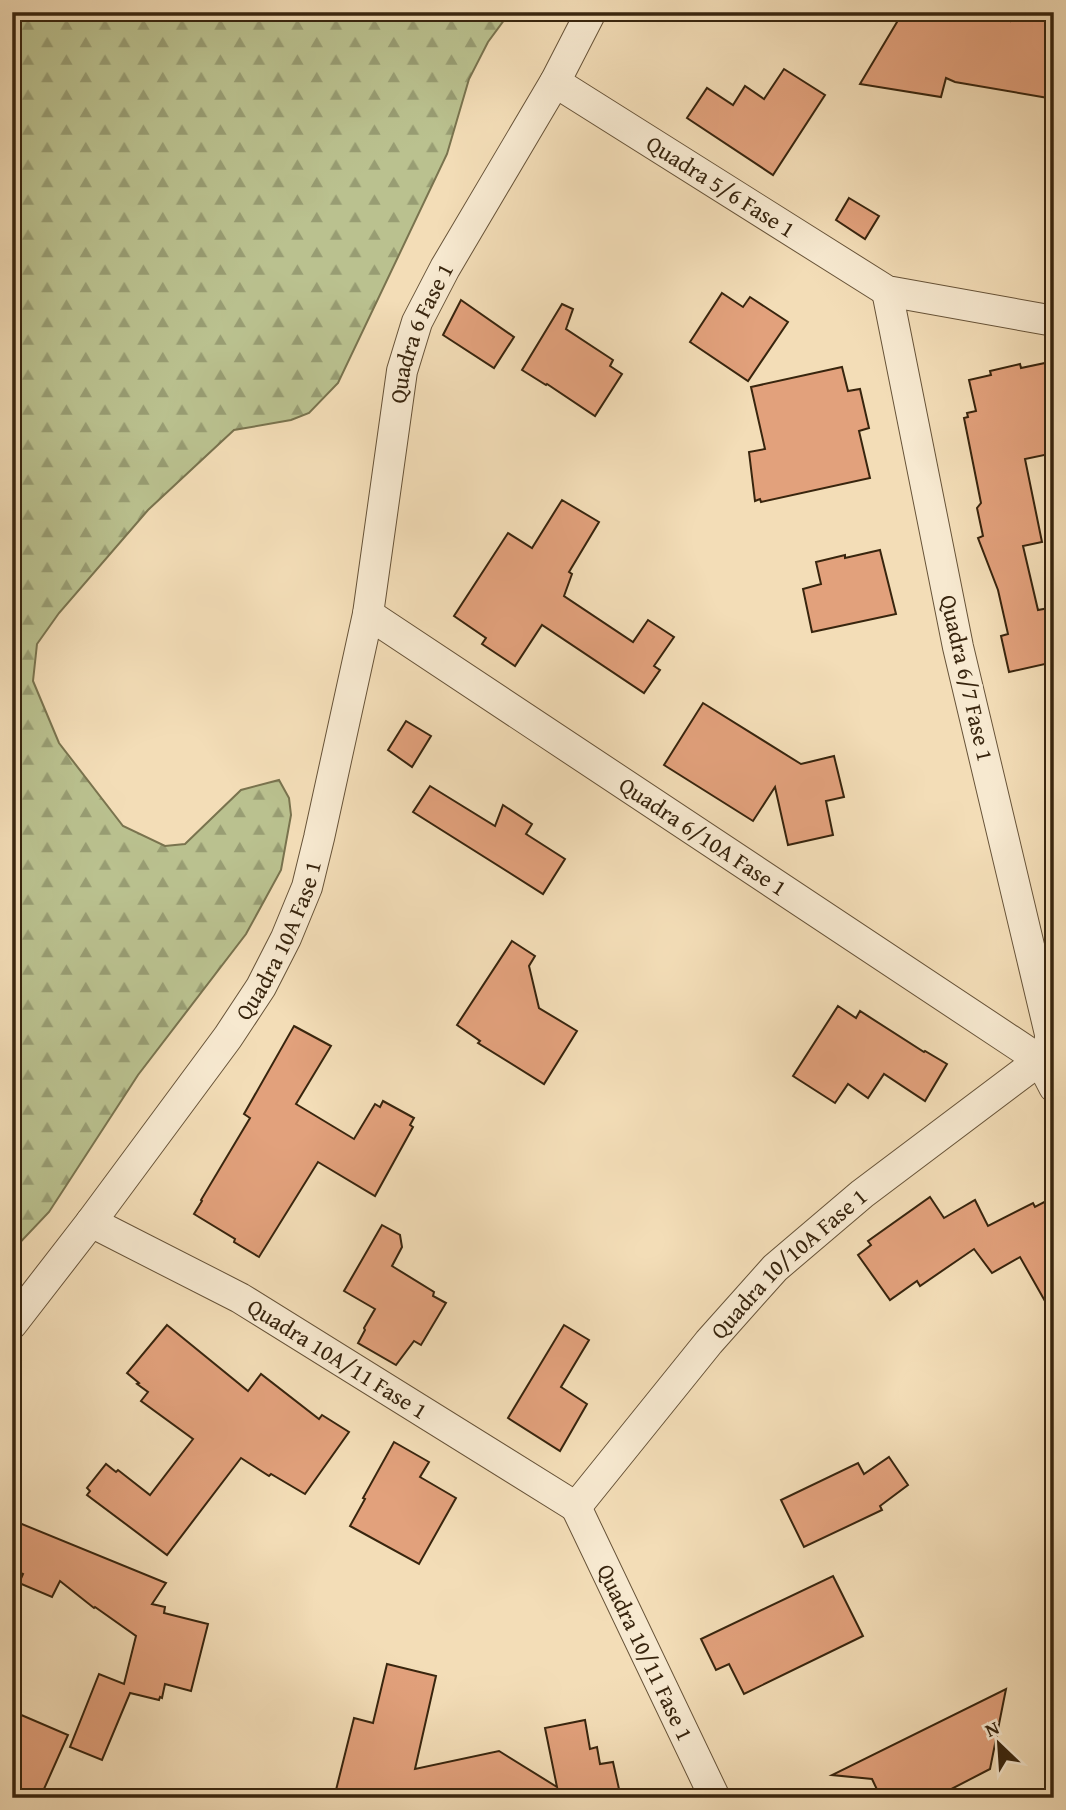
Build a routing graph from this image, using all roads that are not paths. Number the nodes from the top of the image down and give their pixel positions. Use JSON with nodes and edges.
{"nodes":[{"id":1,"x":591,"y":12,"type":"edge"},
{"id":2,"x":555,"y":82,"type":"junction"},
{"id":3,"x":887,"y":291,"type":"junction"},
{"id":4,"x":1054,"y":321,"type":"edge"},
{"id":5,"x":368,"y":614,"type":"junction"},
{"id":6,"x":1040,"y":1060,"type":"junction"},
{"id":7,"x":1054,"y":1087,"type":"edge"},
{"id":8,"x":92,"y":1222,"type":"junction"},
{"id":9,"x":12,"y":1324,"type":"edge"},
{"id":10,"x":576,"y":1507,"type":"junction"},
{"id":11,"x":715,"y":1798,"type":"edge"}],
"edges":[{"from":1,"to":2,"type":"street","name":"Quadra 6 Fase 1"},
{"from":2,"to":3,"type":"street","name":"Quadra 5/6 Fase 1"},
{"from":2,"to":5,"type":"street","name":"Quadra 6 Fase 1"},
{"from":3,"to":4,"type":"street"},
{"from":3,"to":6,"type":"street","name":"Quadra 6/7 Fase 1"},
{"from":5,"to":6,"type":"street","name":"Quadra 6/10A Fase 1"},
{"from":5,"to":8,"type":"street","name":"Quadra 10A Fase 1"},
{"from":6,"to":7,"type":"street"},
{"from":6,"to":10,"type":"street","name":"Quadra 10/10A Fase 1"},
{"from":8,"to":9,"type":"street","name":"Quadra 10A Fase 1"},
{"from":8,"to":10,"type":"street","name":"Quadra 10A/11 Fase 1"},
{"from":10,"to":11,"type":"street","name":"Quadra 10/11 Fase 1"}]}
